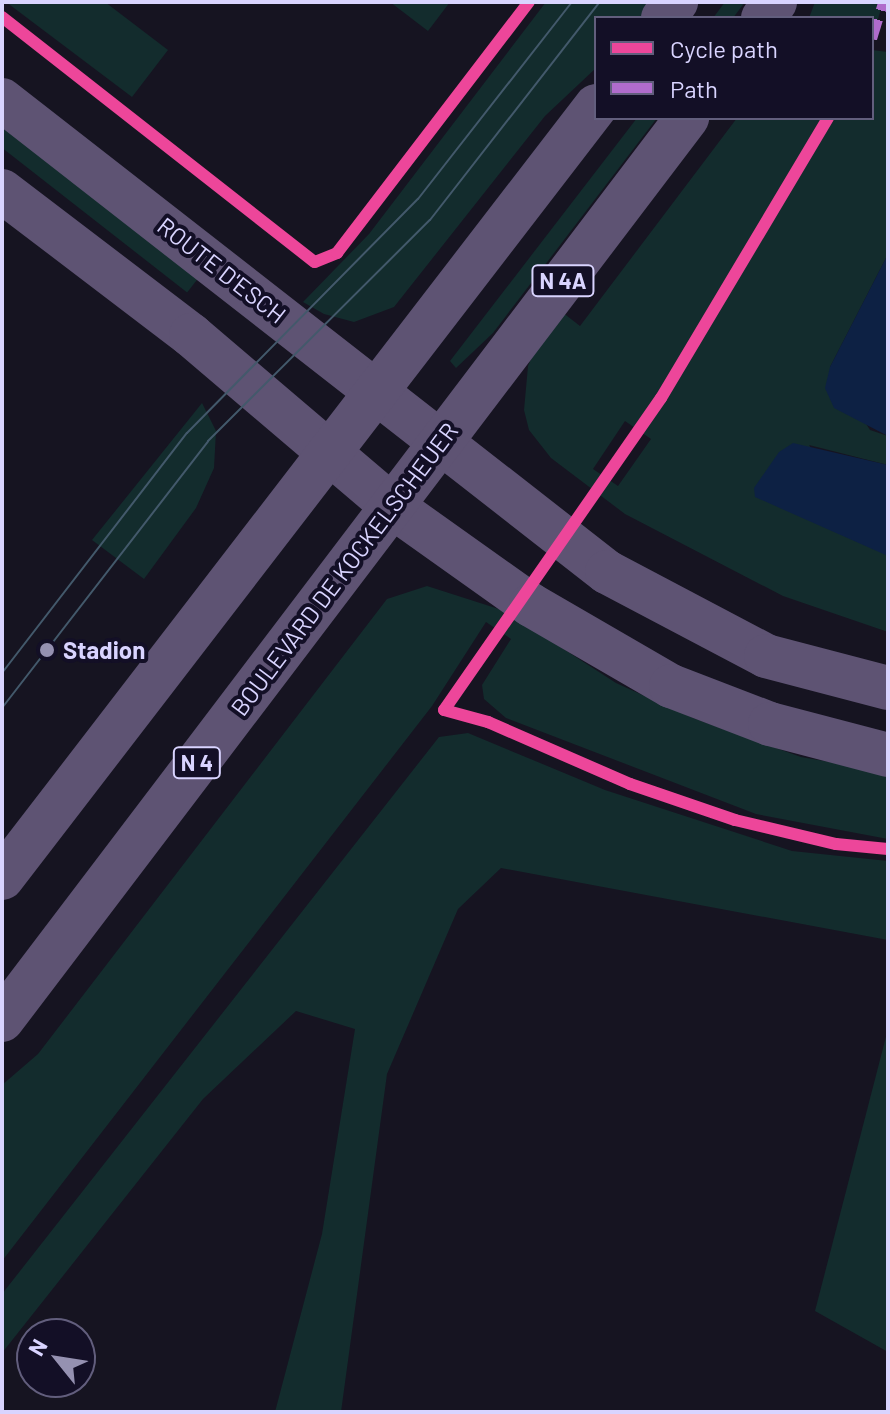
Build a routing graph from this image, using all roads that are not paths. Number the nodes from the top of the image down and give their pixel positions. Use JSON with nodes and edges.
{"nodes":[{"id":1,"x":2,"y":100,"type":"edge"},
{"id":2,"x":594,"y":109,"type":"edge"},
{"id":3,"x":685,"y":120,"type":"edge"},
{"id":4,"x":2,"y":191,"type":"edge"},
{"id":5,"x":377,"y":392,"type":"junction"},
{"id":6,"x":440,"y":444,"type":"junction"},
{"id":7,"x":328,"y":455,"type":"junction"},
{"id":8,"x":393,"y":507,"type":"junction"},
{"id":9,"x":888,"y":688,"type":"edge"},
{"id":10,"x":888,"y":755,"type":"edge"},
{"id":11,"x":2,"y":878,"type":"edge"},
{"id":12,"x":2,"y":1020,"type":"edge"}],
"edges":[{"from":1,"to":5,"type":"main road","name":"ROUTE D'ESCH"},
{"from":2,"to":5,"type":"main road"},
{"from":3,"to":6,"type":"main road","name":"BOULEVARD DE KOCKELSCHEUER","number":"N 4A"},
{"from":4,"to":7,"type":"main road"},
{"from":5,"to":6,"type":"main road","name":"ROUTE D'ESCH"},
{"from":5,"to":7,"type":"main road"},
{"from":6,"to":8,"type":"main road","name":"BOULEVARD DE KOCKELSCHEUER","number":"N 4"},
{"from":6,"to":9,"type":"main road","name":"ROUTE D'ESCH"},
{"from":7,"to":8,"type":"main road"},
{"from":7,"to":11,"type":"main road"},
{"from":8,"to":10,"type":"main road"},
{"from":8,"to":12,"type":"main road","name":"BOULEVARD DE KOCKELSCHEUER","number":"N 4"}]}
